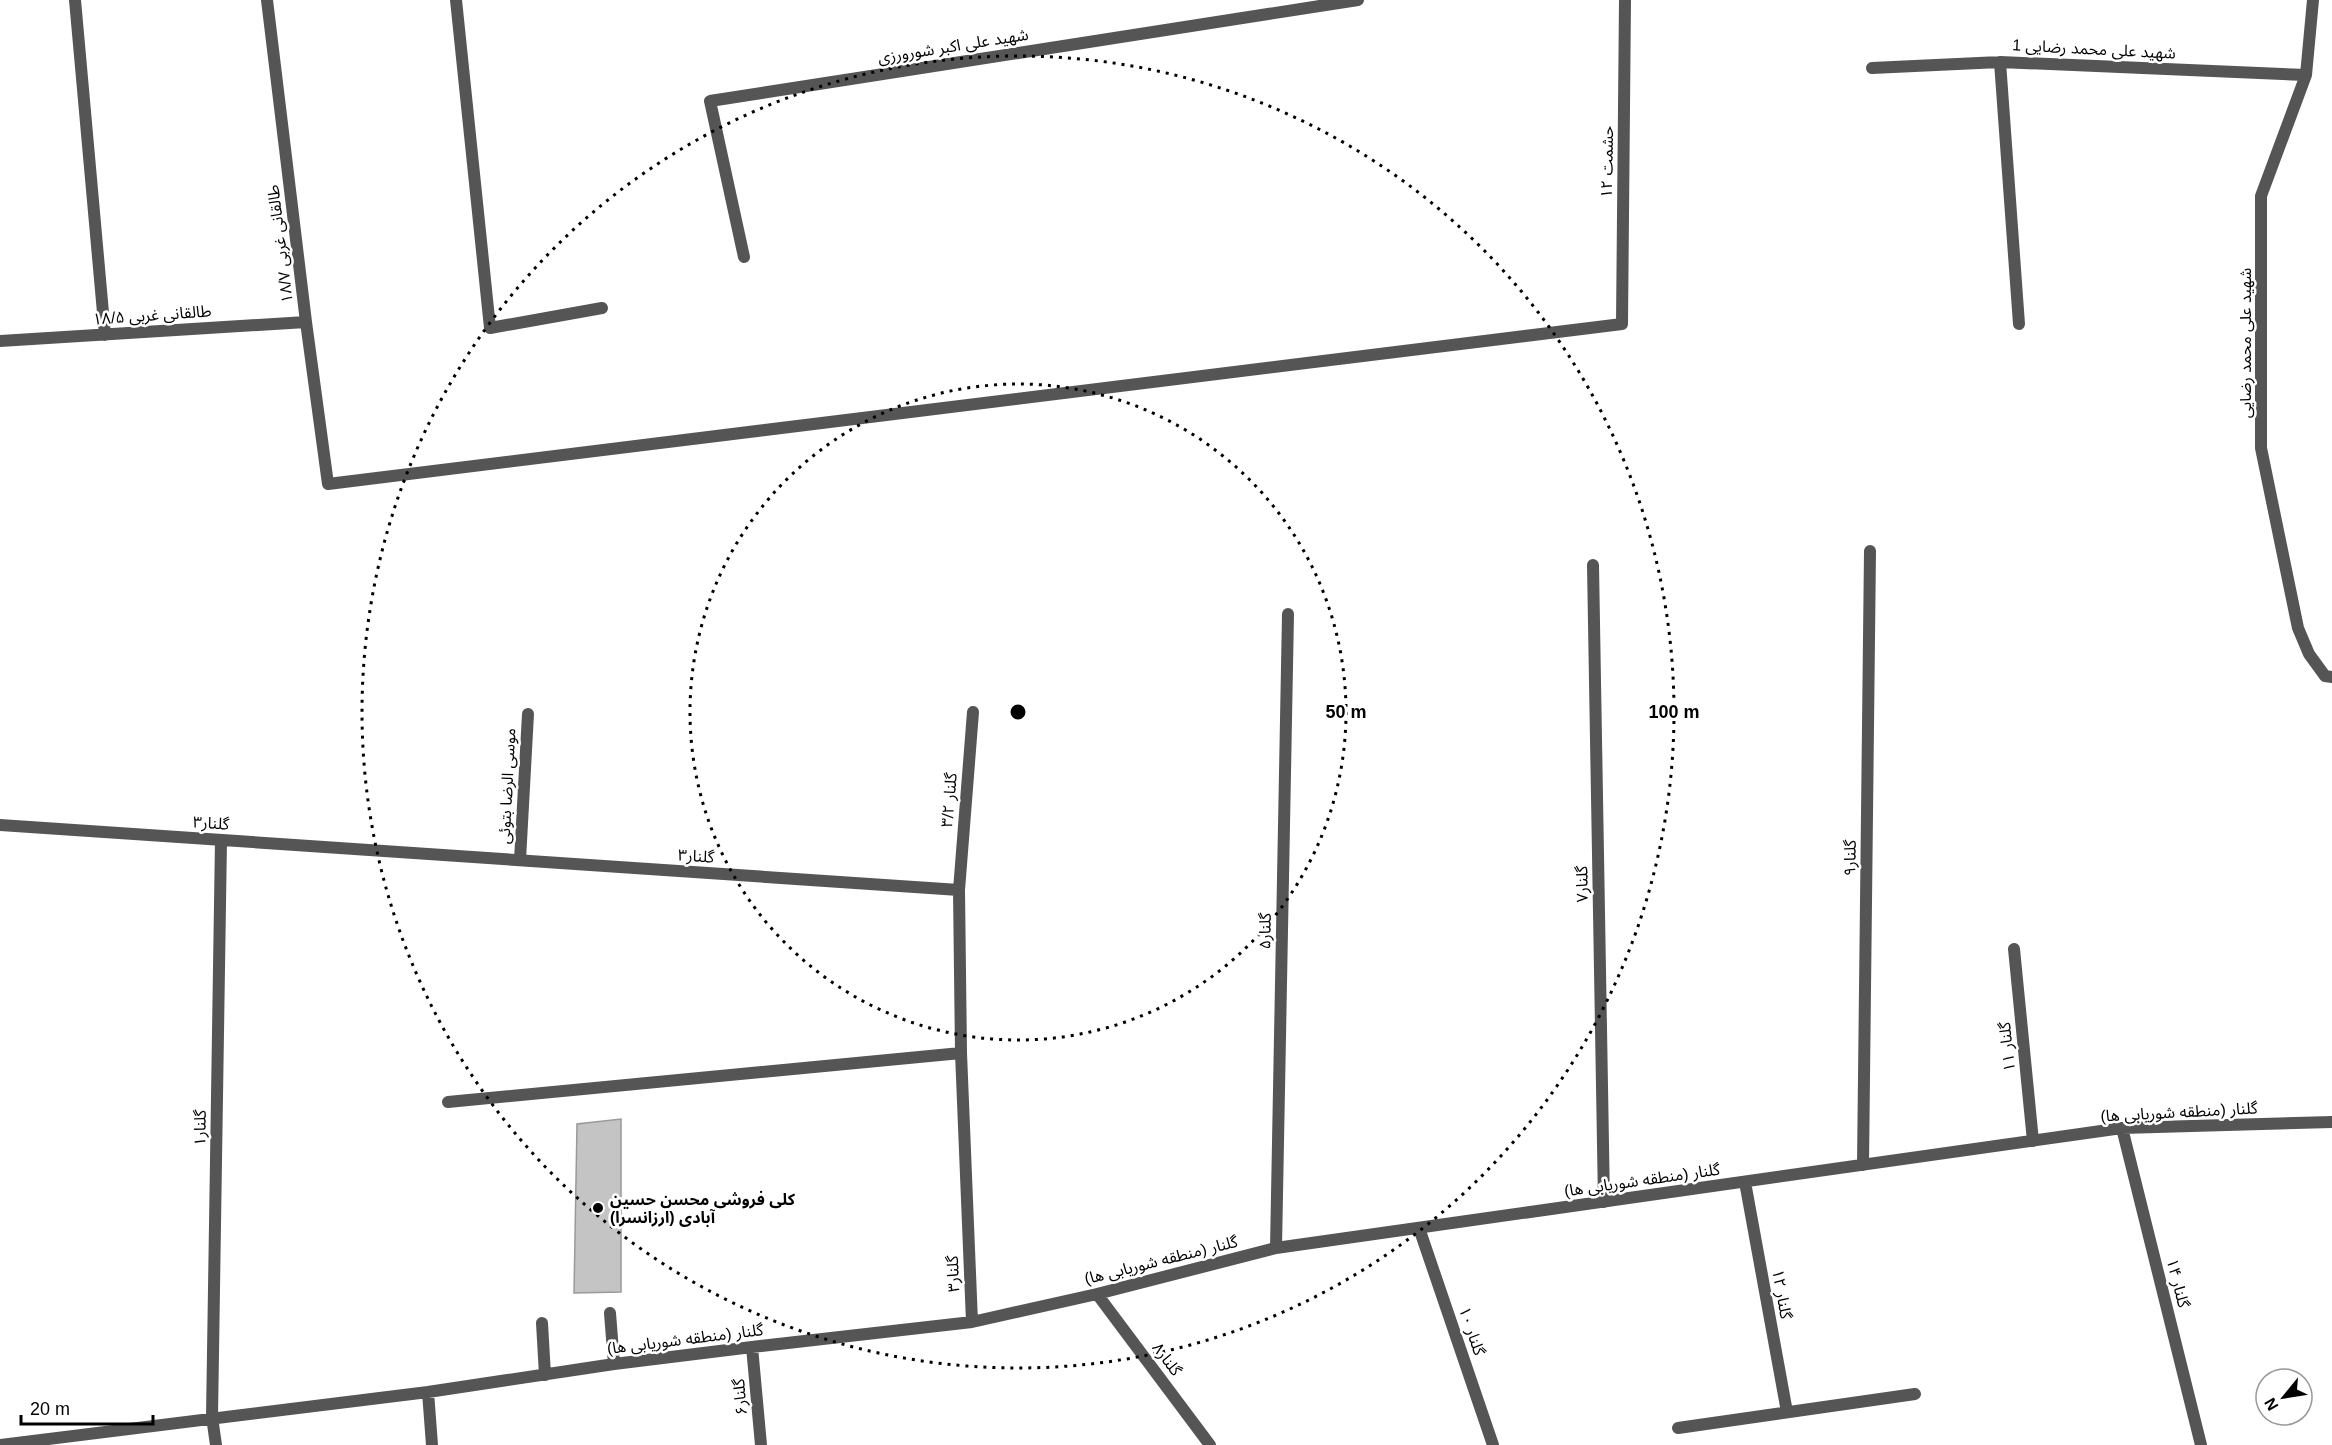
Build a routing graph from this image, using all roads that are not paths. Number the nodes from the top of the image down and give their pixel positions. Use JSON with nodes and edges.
{"nodes":[{"id":1,"x":75,"y":0,"type":"edge"},
{"id":2,"x":267,"y":0,"type":"edge"},
{"id":3,"x":456,"y":0,"type":"edge"},
{"id":4,"x":1358,"y":0,"type":"edge"},
{"id":5,"x":1625,"y":0,"type":"edge"},
{"id":6,"x":2313,"y":0,"type":"edge"},
{"id":7,"x":2000,"y":62,"type":"junction"},
{"id":8,"x":1872,"y":68,"type":"dead end"},
{"id":9,"x":2306,"y":75,"type":"junction"},
{"id":10,"x":744,"y":257,"type":"dead end"},
{"id":11,"x":602,"y":308,"type":"dead end"},
{"id":12,"x":306,"y":322,"type":"junction"},
{"id":13,"x":2019,"y":324,"type":"dead end"},
{"id":14,"x":105,"y":335,"type":"junction"},
{"id":15,"x":0,"y":341,"type":"edge"},
{"id":16,"x":328,"y":484,"type":"joint"},
{"id":17,"x":1870,"y":551,"type":"dead end"},
{"id":18,"x":1593,"y":565,"type":"dead end"},
{"id":19,"x":1288,"y":614,"type":"dead end"},
{"id":20,"x":2332,"y":677,"type":"edge"},
{"id":21,"x":973,"y":712,"type":"dead end"},
{"id":22,"x":528,"y":714,"type":"dead end"},
{"id":23,"x":0,"y":825,"type":"edge"},
{"id":24,"x":221,"y":840,"type":"junction"},
{"id":25,"x":520,"y":860,"type":"junction"},
{"id":26,"x":959,"y":890,"type":"junction"},
{"id":27,"x":2014,"y":949,"type":"dead end"},
{"id":28,"x":961,"y":1053,"type":"junction"},
{"id":29,"x":448,"y":1102,"type":"dead end"},
{"id":30,"x":2332,"y":1122,"type":"edge"},
{"id":31,"x":2122,"y":1128,"type":"junction"},
{"id":32,"x":2033,"y":1141,"type":"junction"},
{"id":33,"x":1863,"y":1165,"type":"junction"},
{"id":34,"x":1745,"y":1182,"type":"junction"},
{"id":35,"x":1604,"y":1202,"type":"junction"},
{"id":36,"x":1419,"y":1228,"type":"junction"},
{"id":37,"x":1276,"y":1248,"type":"junction"},
{"id":38,"x":1097,"y":1294,"type":"junction"},
{"id":39,"x":610,"y":1312,"type":"dead end"},
{"id":40,"x":972,"y":1322,"type":"junction"},
{"id":41,"x":542,"y":1323,"type":"dead end"},
{"id":42,"x":752,"y":1347,"type":"junction"},
{"id":43,"x":614,"y":1364,"type":"junction"},
{"id":44,"x":545,"y":1375,"type":"junction"},
{"id":45,"x":428,"y":1392,"type":"junction"},
{"id":46,"x":1915,"y":1394,"type":"dead end"},
{"id":47,"x":1787,"y":1412,"type":"junction"},
{"id":48,"x":212,"y":1418,"type":"junction"},
{"id":49,"x":1678,"y":1428,"type":"dead end"},
{"id":50,"x":0,"y":1445,"type":"edge"},
{"id":51,"x":216,"y":1445,"type":"edge"},
{"id":52,"x":432,"y":1445,"type":"edge"},
{"id":53,"x":761,"y":1445,"type":"edge"},
{"id":54,"x":1210,"y":1445,"type":"edge"},
{"id":55,"x":1493,"y":1445,"type":"edge"},
{"id":56,"x":2201,"y":1445,"type":"edge"}],
"edges":[{"from":1,"to":14,"type":"street"},
{"from":2,"to":12,"type":"street","name":"طالقانی غربی ۱۸/۷"},
{"from":3,"to":11,"type":"street"},
{"from":4,"to":10,"type":"street","name":"شهید علی اکبر شورورزی"},
{"from":5,"to":16,"type":"street","name":"حشمت ۱۲"},
{"from":6,"to":9,"type":"street","name":"شهید علی محمد رضایی"},
{"from":7,"to":8,"type":"street"},
{"from":7,"to":9,"type":"street","name":"شهید علی محمد رضایی 1"},
{"from":7,"to":13,"type":"street","name":"شهید علی محمد رضایی 1"},
{"from":9,"to":20,"type":"street","name":"شهید علی محمد رضایی"},
{"from":12,"to":14,"type":"street","name":"طالقانی غربی ۱۸/۵"},
{"from":12,"to":16,"type":"street","name":"طالقانی غربی ۱۸/۷"},
{"from":14,"to":15,"type":"street","name":"طالقانی غربی ۱۸/۵"},
{"from":17,"to":33,"type":"street","name":"گلنار۹"},
{"from":18,"to":35,"type":"street","name":"گلنار۷"},
{"from":19,"to":37,"type":"street","name":"گلنار۵"},
{"from":21,"to":26,"type":"street","name":"گلنار ۳/۲"},
{"from":22,"to":25,"type":"street","name":"موسی الرضا بتوئی"},
{"from":23,"to":24,"type":"street","name":"گلنار۳"},
{"from":24,"to":25,"type":"street","name":"گلنار۳"},
{"from":24,"to":48,"type":"street","name":"گلنار۱"},
{"from":25,"to":26,"type":"street","name":"گلنار۳"},
{"from":26,"to":28,"type":"street","name":"گلنار۳"},
{"from":27,"to":32,"type":"street","name":"گلنار ۱۱"},
{"from":28,"to":29,"type":"street"},
{"from":28,"to":40,"type":"street","name":"گلنار۳"},
{"from":30,"to":31,"type":"street","name":"گلنار (منطقه شوریابی ها)"},
{"from":31,"to":32,"type":"street","name":"گلنار (منطقه شوریابی ها)"},
{"from":31,"to":56,"type":"street","name":"گلنار ۱۴"},
{"from":32,"to":33,"type":"street","name":"گلنار (منطقه شوریابی ها)"},
{"from":33,"to":34,"type":"street","name":"گلنار (منطقه شوریابی ها)"},
{"from":34,"to":35,"type":"street","name":"گلنار (منطقه شوریابی ها)"},
{"from":34,"to":47,"type":"street","name":"گلنار ۱۲"},
{"from":35,"to":36,"type":"street","name":"گلنار (منطقه شوریابی ها)"},
{"from":36,"to":37,"type":"street","name":"گلنار (منطقه شوریابی ها)"},
{"from":36,"to":55,"type":"street","name":"گلنار ۱۰"},
{"from":37,"to":38,"type":"street","name":"گلنار (منطقه شوریابی ها)"},
{"from":38,"to":40,"type":"street","name":"گلنار (منطقه شوریابی ها)"},
{"from":38,"to":54,"type":"street","name":"گلنار۸"},
{"from":39,"to":43,"type":"street"},
{"from":40,"to":42,"type":"street","name":"گلنار (منطقه شوریابی ها)"},
{"from":41,"to":44,"type":"street"},
{"from":42,"to":43,"type":"street","name":"گلنار (منطقه شوریابی ها)"},
{"from":42,"to":53,"type":"street","name":"گلنار۶"},
{"from":43,"to":44,"type":"street","name":"گلنار (منطقه شوریابی ها)"},
{"from":44,"to":45,"type":"street","name":"گلنار (منطقه شوریابی ها)"},
{"from":45,"to":48,"type":"street","name":"گلنار (منطقه شوریابی ها)"},
{"from":45,"to":52,"type":"street"},
{"from":46,"to":47,"type":"street"},
{"from":47,"to":49,"type":"street"},
{"from":48,"to":50,"type":"street","name":"گلنار (منطقه شوریابی ها)"},
{"from":48,"to":51,"type":"street","name":"گلنار۱"}]}
